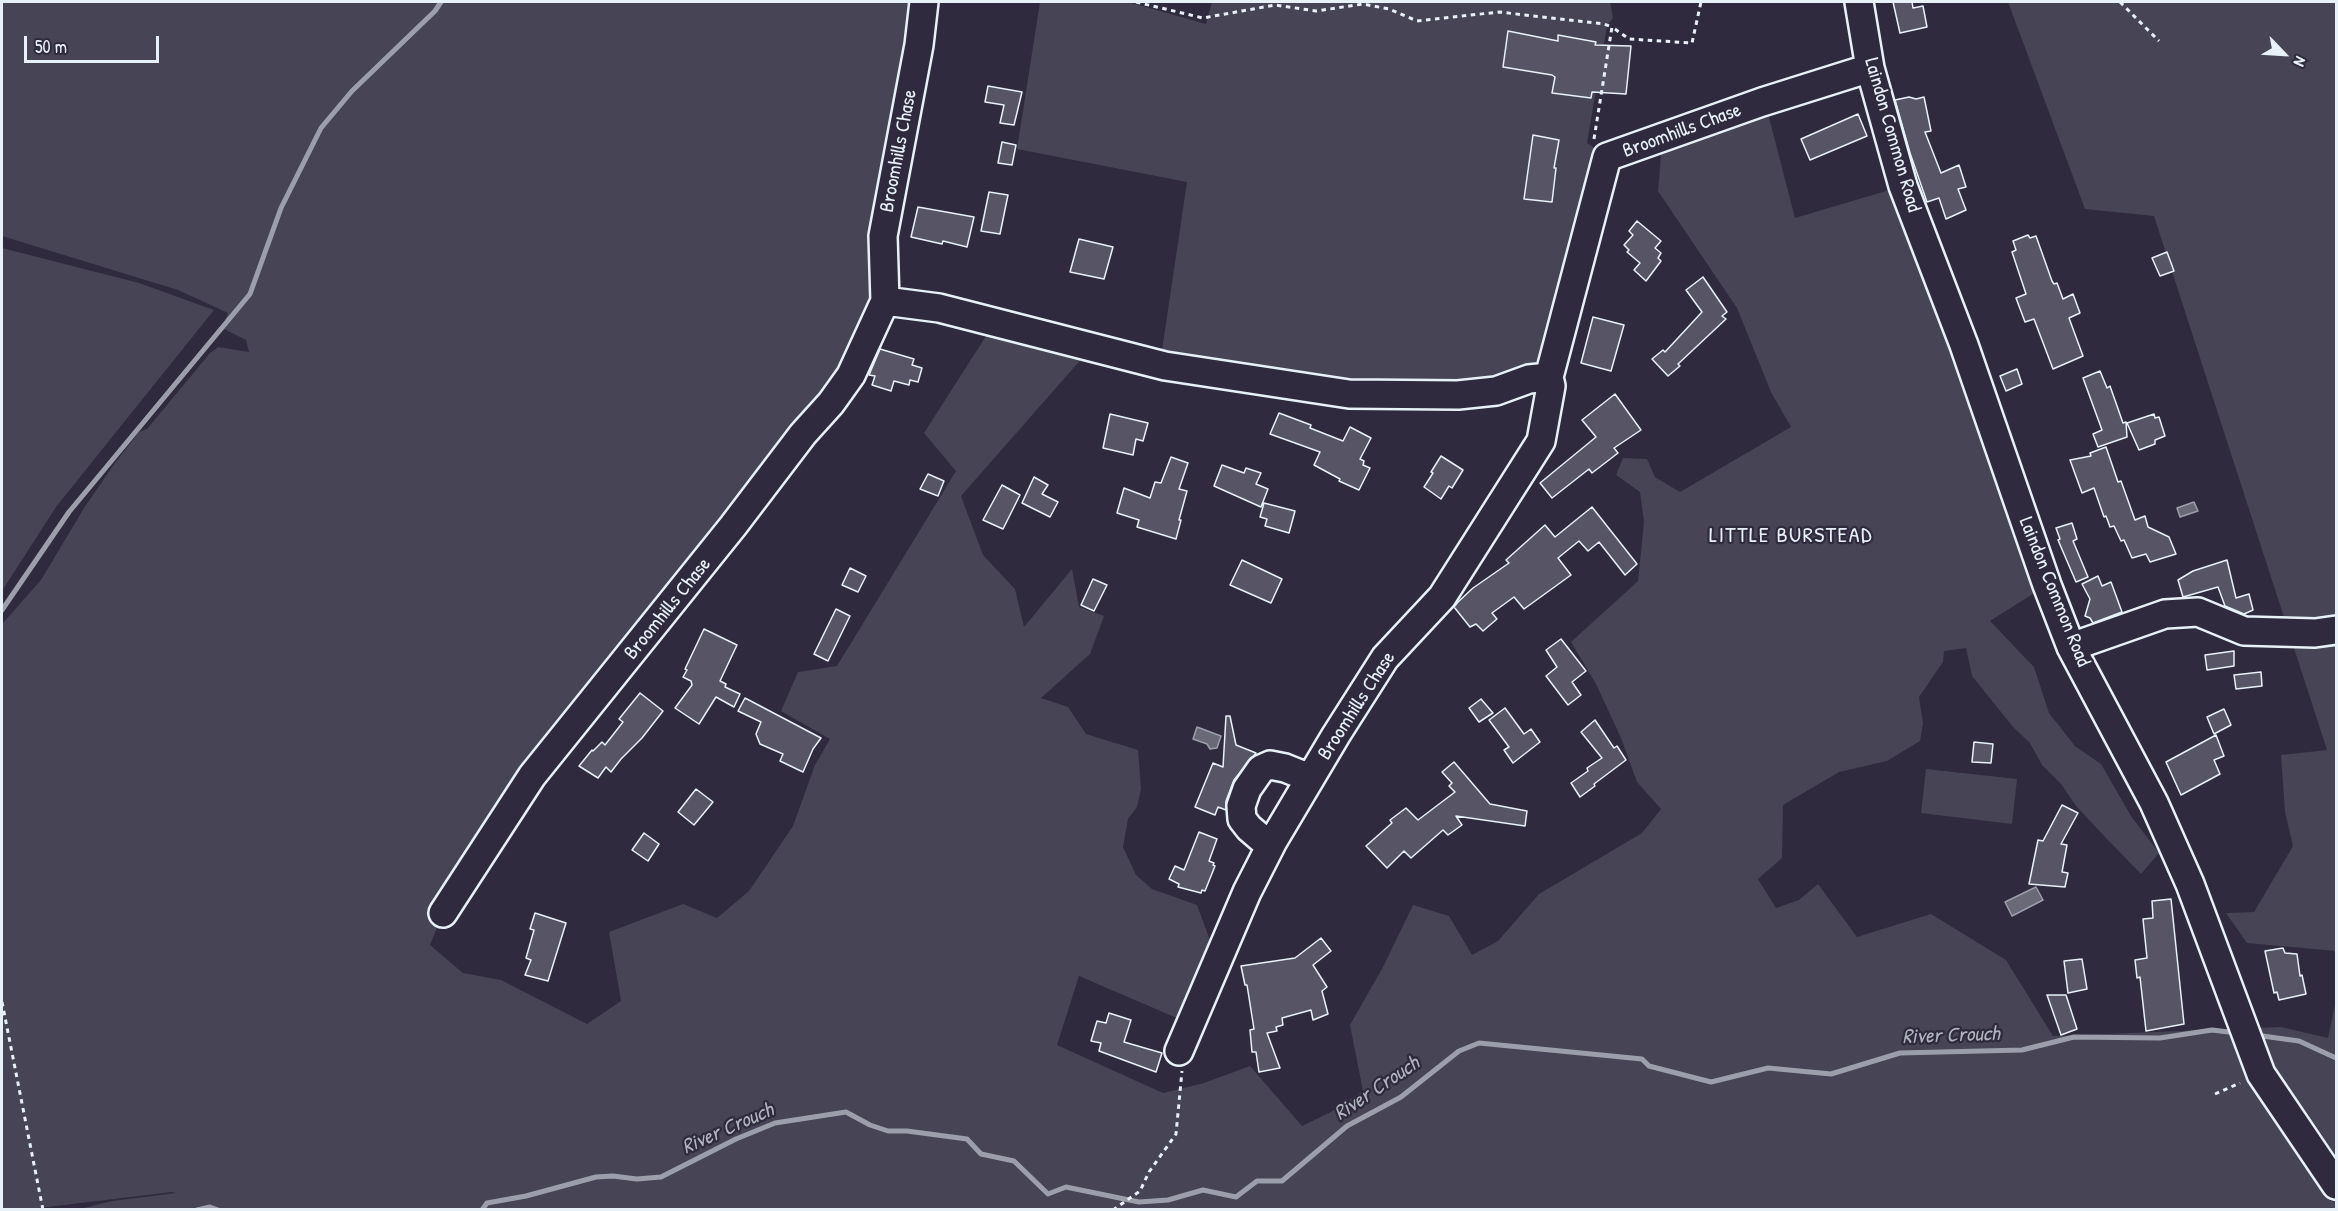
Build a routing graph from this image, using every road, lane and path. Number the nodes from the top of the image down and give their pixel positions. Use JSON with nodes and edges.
{"nodes":[{"id":1,"x":924,"y":2,"type":"edge"},
{"id":2,"x":1136,"y":2,"type":"edge"},
{"id":3,"x":1701,"y":2,"type":"edge"},
{"id":4,"x":1859,"y":2,"type":"edge"},
{"id":5,"x":2120,"y":2,"type":"edge"},
{"id":6,"x":1612,"y":27,"type":"junction"},
{"id":7,"x":2159,"y":41,"type":"dead end"},
{"id":8,"x":1870,"y":68,"type":"junction"},
{"id":9,"x":1607,"y":157,"type":"junction"},
{"id":10,"x":885,"y":301,"type":"junction"},
{"id":11,"x":1549,"y":377,"type":"junction"},
{"id":12,"x":2337,"y":630,"type":"edge"},
{"id":13,"x":2071,"y":647,"type":"junction"},
{"id":14,"x":1310,"y":778,"type":"junction"},
{"id":15,"x":1270,"y":846,"type":"junction"},
{"id":16,"x":443,"y":913,"type":"dead end"},
{"id":17,"x":2,"y":1002,"type":"edge"},
{"id":18,"x":1179,"y":1051,"type":"joint"},
{"id":19,"x":2261,"y":1074,"type":"junction"},
{"id":20,"x":2215,"y":1094,"type":"dead end"},
{"id":21,"x":2337,"y":1185,"type":"edge"},
{"id":22,"x":43,"y":1209,"type":"edge"},
{"id":23,"x":1114,"y":1209,"type":"edge"}],
"edges":[{"from":1,"to":10,"type":"street","name":"Broomhills Chase"},
{"from":2,"to":6,"type":"path"},
{"from":3,"to":6,"type":"path"},
{"from":4,"to":8,"type":"street","name":"Laindon Common Road"},
{"from":5,"to":7,"type":"path"},
{"from":6,"to":9,"type":"path"},
{"from":8,"to":9,"type":"street","name":"Broomhills Chase"},
{"from":8,"to":13,"type":"street","name":"Laindon Common Road"},
{"from":9,"to":11,"type":"street","name":"Broomhills Chase"},
{"from":10,"to":11,"type":"street"},
{"from":10,"to":16,"type":"street","name":"Broomhills Chase"},
{"from":11,"to":14,"type":"street","name":"Broomhills Chase"},
{"from":12,"to":13,"type":"street"},
{"from":13,"to":19,"type":"street","name":"Laindon Common Road"},
{"from":14,"to":15,"type":"street","name":"Broomhills Chase"},
{"from":14,"to":15,"type":"street"},
{"from":15,"to":18,"type":"street","name":"Broomhills Chase"},
{"from":17,"to":22,"type":"path"},
{"from":18,"to":23,"type":"path"},
{"from":19,"to":20,"type":"path"},
{"from":19,"to":21,"type":"street","name":"Laindon Common Road"}]}
